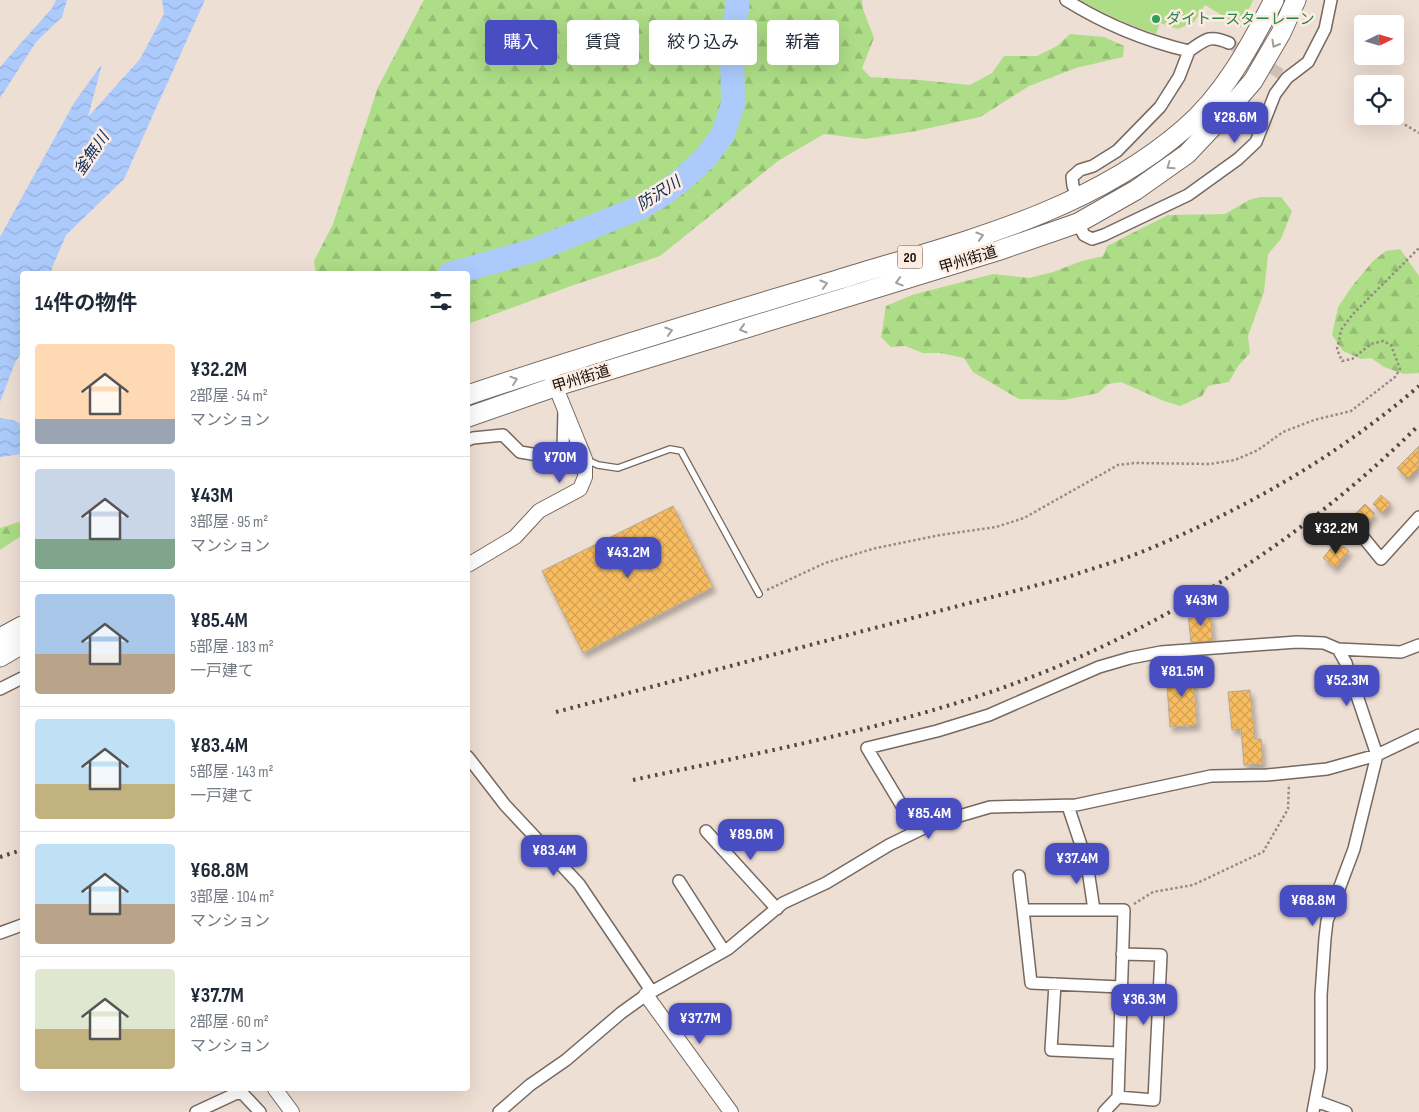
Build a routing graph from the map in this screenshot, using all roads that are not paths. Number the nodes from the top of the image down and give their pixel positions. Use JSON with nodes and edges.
{"nodes":[{"id":1,"x":1066,"y":0,"type":"edge"},
{"id":2,"x":1274,"y":0,"type":"edge"},
{"id":3,"x":1296,"y":0,"type":"edge"},
{"id":4,"x":1331,"y":0,"type":"edge"},
{"id":5,"x":1229,"y":43,"type":"tunnel mouth"},
{"id":6,"x":1189,"y":52,"type":"junction"},
{"id":7,"x":1078,"y":198,"type":"junction"},
{"id":8,"x":1078,"y":223,"type":"junction"},
{"id":9,"x":548,"y":368,"type":"junction"},
{"id":10,"x":557,"y":386,"type":"junction"},
{"id":11,"x":470,"y":394,"type":"edge"},
{"id":12,"x":564,"y":406,"type":"junction"},
{"id":13,"x":470,"y":416,"type":"edge"},
{"id":14,"x":470,"y":439,"type":"edge"},
{"id":15,"x":585,"y":459,"type":"junction"},
{"id":16,"x":1417,"y":523,"type":"edge"},
{"id":17,"x":1354,"y":526,"type":"dead end"},
{"id":18,"x":470,"y":564,"type":"edge"},
{"id":19,"x":759,"y":594,"type":"road end"},
{"id":20,"x":20,"y":627,"type":"edge"},
{"id":21,"x":0,"y":638,"type":"edge"},
{"id":22,"x":20,"y":645,"type":"edge"},
{"id":23,"x":1419,"y":645,"type":"edge"},
{"id":24,"x":1338,"y":649,"type":"junction"},
{"id":25,"x":0,"y":657,"type":"edge"},
{"id":26,"x":20,"y":679,"type":"edge"},
{"id":27,"x":0,"y":690,"type":"edge"},
{"id":28,"x":1419,"y":735,"type":"edge"},
{"id":29,"x":1377,"y":755,"type":"junction"},
{"id":30,"x":470,"y":760,"type":"edge"},
{"id":31,"x":1068,"y":806,"type":"junction"},
{"id":32,"x":706,"y":831,"type":"dead end"},
{"id":33,"x":917,"y":831,"type":"junction"},
{"id":34,"x":1020,"y":876,"type":"dead end"},
{"id":35,"x":679,"y":881,"type":"dead end"},
{"id":36,"x":776,"y":909,"type":"junction"},
{"id":37,"x":1024,"y":910,"type":"junction"},
{"id":38,"x":1094,"y":910,"type":"junction"},
{"id":39,"x":20,"y":926,"type":"edge"},
{"id":40,"x":0,"y":933,"type":"edge"},
{"id":41,"x":724,"y":951,"type":"junction"},
{"id":42,"x":1122,"y":954,"type":"junction"},
{"id":43,"x":1055,"y":984,"type":"junction"},
{"id":44,"x":1121,"y":987,"type":"junction"},
{"id":45,"x":649,"y":994,"type":"junction"},
{"id":46,"x":1119,"y":1053,"type":"junction"},
{"id":47,"x":276,"y":1091,"type":"edge"},
{"id":48,"x":1118,"y":1097,"type":"junction"},
{"id":49,"x":1315,"y":1106,"type":"edge"},
{"id":50,"x":196,"y":1112,"type":"edge"},
{"id":51,"x":260,"y":1112,"type":"edge"},
{"id":52,"x":292,"y":1112,"type":"edge"},
{"id":53,"x":499,"y":1112,"type":"edge"},
{"id":54,"x":731,"y":1112,"type":"edge"},
{"id":55,"x":1104,"y":1112,"type":"edge"},
{"id":56,"x":1346,"y":1112,"type":"edge"}],
"edges":[{"from":1,"to":6,"type":"street"},
{"from":2,"to":7,"type":"highway","name":"甲州街道","number":"20"},
{"from":3,"to":8,"type":"highway","name":"甲州街道","number":"20","one_way":true},
{"from":4,"to":8,"type":"street"},
{"from":5,"to":6,"type":"street"},
{"from":6,"to":7,"type":"street"},
{"from":9,"to":7,"type":"highway","name":"甲州街道","number":"20","one_way":true},
{"from":8,"to":10,"type":"highway","name":"甲州街道","number":"20","one_way":true},
{"from":9,"to":10,"type":"street"},
{"from":11,"to":9,"type":"highway","name":"甲州街道","number":"20","one_way":true},
{"from":10,"to":12,"type":"street"},
{"from":10,"to":13,"type":"highway","name":"甲州街道","number":"20"},
{"from":12,"to":14,"type":"street"},
{"from":12,"to":15,"type":"street"},
{"from":15,"to":18,"type":"street"},
{"from":15,"to":19,"type":"lane"},
{"from":16,"to":17,"type":"street"},
{"from":20,"to":21,"type":"highway"},
{"from":22,"to":25,"type":"highway"},
{"from":23,"to":24,"type":"street"},
{"from":24,"to":29,"type":"street"},
{"from":24,"to":33,"type":"street"},
{"from":26,"to":27,"type":"street"},
{"from":28,"to":29,"type":"street"},
{"from":29,"to":31,"type":"street"},
{"from":29,"to":49,"type":"street"},
{"from":30,"to":45,"type":"street"},
{"from":31,"to":33,"type":"street"},
{"from":31,"to":38,"type":"street"},
{"from":32,"to":36,"type":"street"},
{"from":33,"to":36,"type":"street"},
{"from":34,"to":37,"type":"street"},
{"from":35,"to":41,"type":"street"},
{"from":36,"to":41,"type":"street"},
{"from":37,"to":38,"type":"street"},
{"from":37,"to":43,"type":"street"},
{"from":38,"to":42,"type":"street"},
{"from":39,"to":40,"type":"street"},
{"from":41,"to":45,"type":"street"},
{"from":42,"to":44,"type":"street"},
{"from":42,"to":48,"type":"street"},
{"from":43,"to":44,"type":"street"},
{"from":43,"to":46,"type":"street"},
{"from":44,"to":46,"type":"street"},
{"from":45,"to":53,"type":"street"},
{"from":45,"to":54,"type":"street"},
{"from":46,"to":48,"type":"street"},
{"from":47,"to":52,"type":"street"},
{"from":48,"to":55,"type":"street"},
{"from":49,"to":56,"type":"street"},
{"from":50,"to":51,"type":"street"}]}
